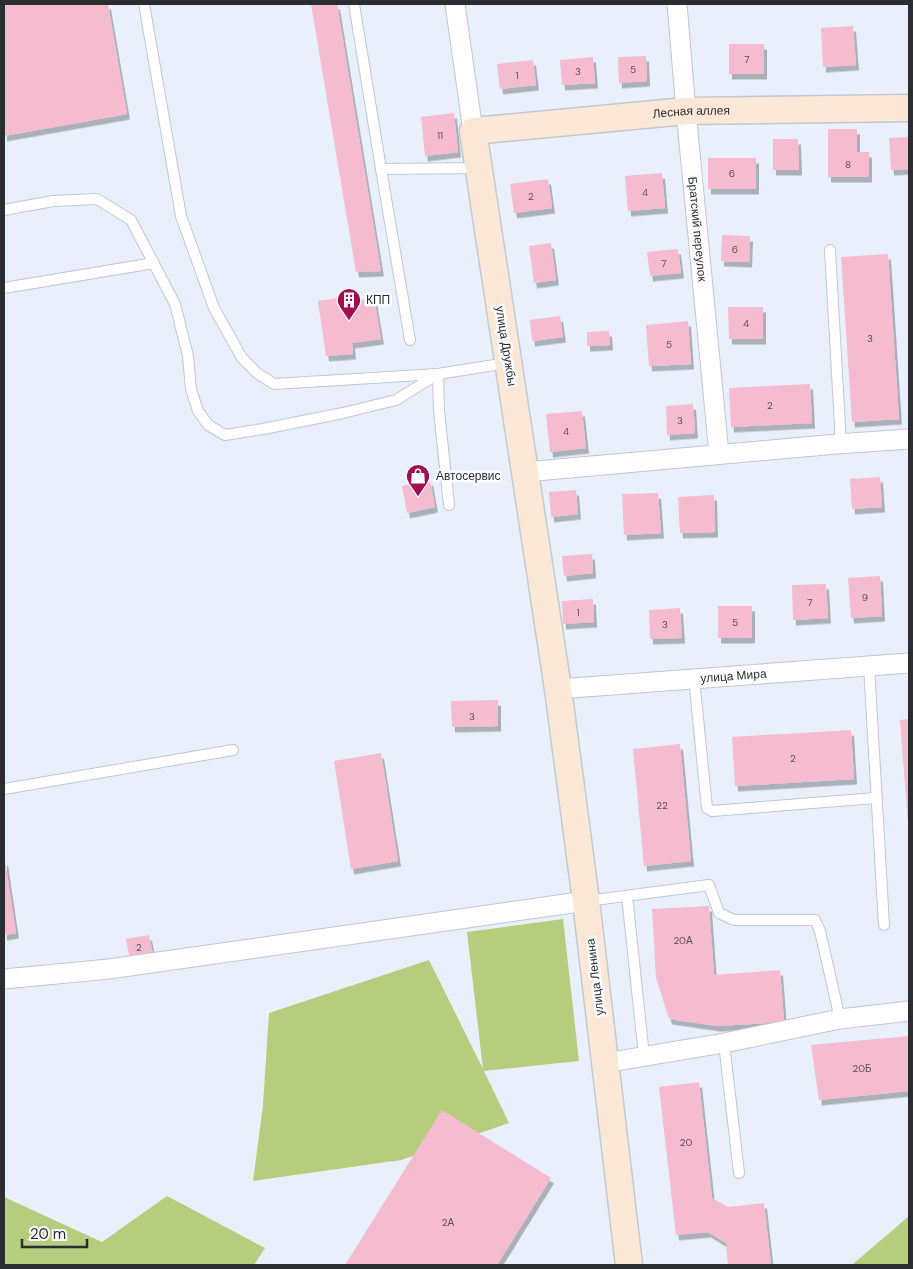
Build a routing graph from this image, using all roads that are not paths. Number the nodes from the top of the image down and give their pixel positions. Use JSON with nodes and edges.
{"nodes":[{"id":1,"x":144,"y":4,"type":"edge"},
{"id":2,"x":354,"y":4,"type":"edge"},
{"id":3,"x":455,"y":4,"type":"edge"},
{"id":4,"x":677,"y":4,"type":"edge"},
{"id":5,"x":909,"y":108,"type":"edge"},
{"id":6,"x":686,"y":111,"type":"junction"},
{"id":7,"x":473,"y":131,"type":"junction"},
{"id":8,"x":381,"y":168,"type":"junction"},
{"id":9,"x":479,"y":168,"type":"junction"},
{"id":10,"x":4,"y":210,"type":"edge"},
{"id":11,"x":830,"y":250,"type":"dead end"},
{"id":12,"x":154,"y":263,"type":"junction"},
{"id":13,"x":4,"y":288,"type":"edge"},
{"id":14,"x":410,"y":340,"type":"dead end"},
{"id":15,"x":508,"y":362,"type":"junction"},
{"id":16,"x":438,"y":374,"type":"junction"},
{"id":17,"x":909,"y":439,"type":"edge"},
{"id":18,"x":841,"y":444,"type":"junction"},
{"id":19,"x":719,"y":454,"type":"junction"},
{"id":20,"x":524,"y":472,"type":"junction"},
{"id":21,"x":449,"y":505,"type":"dead end"},
{"id":22,"x":909,"y":663,"type":"edge"},
{"id":23,"x":868,"y":666,"type":"junction"},
{"id":24,"x":694,"y":678,"type":"junction"},
{"id":25,"x":558,"y":689,"type":"junction"},
{"id":26,"x":233,"y":750,"type":"dead end"},
{"id":27,"x":4,"y":789,"type":"edge"},
{"id":28,"x":876,"y":798,"type":"junction"},
{"id":29,"x":627,"y":896,"type":"junction"},
{"id":30,"x":586,"y":901,"type":"junction"},
{"id":31,"x":884,"y":925,"type":"dead end"},
{"id":32,"x":4,"y":980,"type":"edge"},
{"id":33,"x":909,"y":1011,"type":"edge"},
{"id":34,"x":840,"y":1019,"type":"junction"},
{"id":35,"x":724,"y":1043,"type":"junction"},
{"id":36,"x":644,"y":1056,"type":"junction"},
{"id":37,"x":605,"y":1063,"type":"junction"},
{"id":38,"x":739,"y":1173,"type":"dead end"},
{"id":39,"x":629,"y":1265,"type":"edge"}],
"edges":[{"from":1,"to":16,"type":"lane"},
{"from":2,"to":8,"type":"lane"},
{"from":3,"to":7,"type":"street","name":"улица Дружбы"},
{"from":4,"to":6,"type":"street","name":"Братский переулок"},
{"from":5,"to":6,"type":"street","name":"Лесная аллея"},
{"from":6,"to":7,"type":"street","name":"Лесная аллея"},
{"from":6,"to":19,"type":"street","name":"Братский переулок"},
{"from":7,"to":9,"type":"street","name":"улица Дружбы"},
{"from":8,"to":9,"type":"lane"},
{"from":8,"to":14,"type":"lane"},
{"from":9,"to":15,"type":"street","name":"улица Дружбы"},
{"from":10,"to":12,"type":"lane"},
{"from":11,"to":18,"type":"lane"},
{"from":12,"to":13,"type":"lane"},
{"from":12,"to":16,"type":"lane"},
{"from":15,"to":16,"type":"lane"},
{"from":15,"to":20,"type":"street","name":"улица Дружбы"},
{"from":16,"to":21,"type":"lane"},
{"from":17,"to":18,"type":"street"},
{"from":18,"to":19,"type":"street"},
{"from":19,"to":20,"type":"street"},
{"from":20,"to":25,"type":"street","name":"улица Дружбы"},
{"from":22,"to":23,"type":"street","name":"улица Мира"},
{"from":23,"to":24,"type":"street","name":"улица Мира"},
{"from":23,"to":28,"type":"lane"},
{"from":24,"to":25,"type":"street","name":"улица Мира"},
{"from":24,"to":28,"type":"lane"},
{"from":25,"to":30,"type":"street","name":"улица Ленина"},
{"from":26,"to":27,"type":"lane"},
{"from":28,"to":31,"type":"lane"},
{"from":29,"to":30,"type":"lane"},
{"from":29,"to":34,"type":"lane"},
{"from":29,"to":36,"type":"lane"},
{"from":30,"to":32,"type":"street"},
{"from":30,"to":37,"type":"street","name":"улица Ленина"},
{"from":33,"to":34,"type":"street"},
{"from":34,"to":35,"type":"street"},
{"from":35,"to":36,"type":"street"},
{"from":35,"to":38,"type":"lane"},
{"from":36,"to":37,"type":"street"},
{"from":37,"to":39,"type":"street","name":"улица Ленина"}]}
